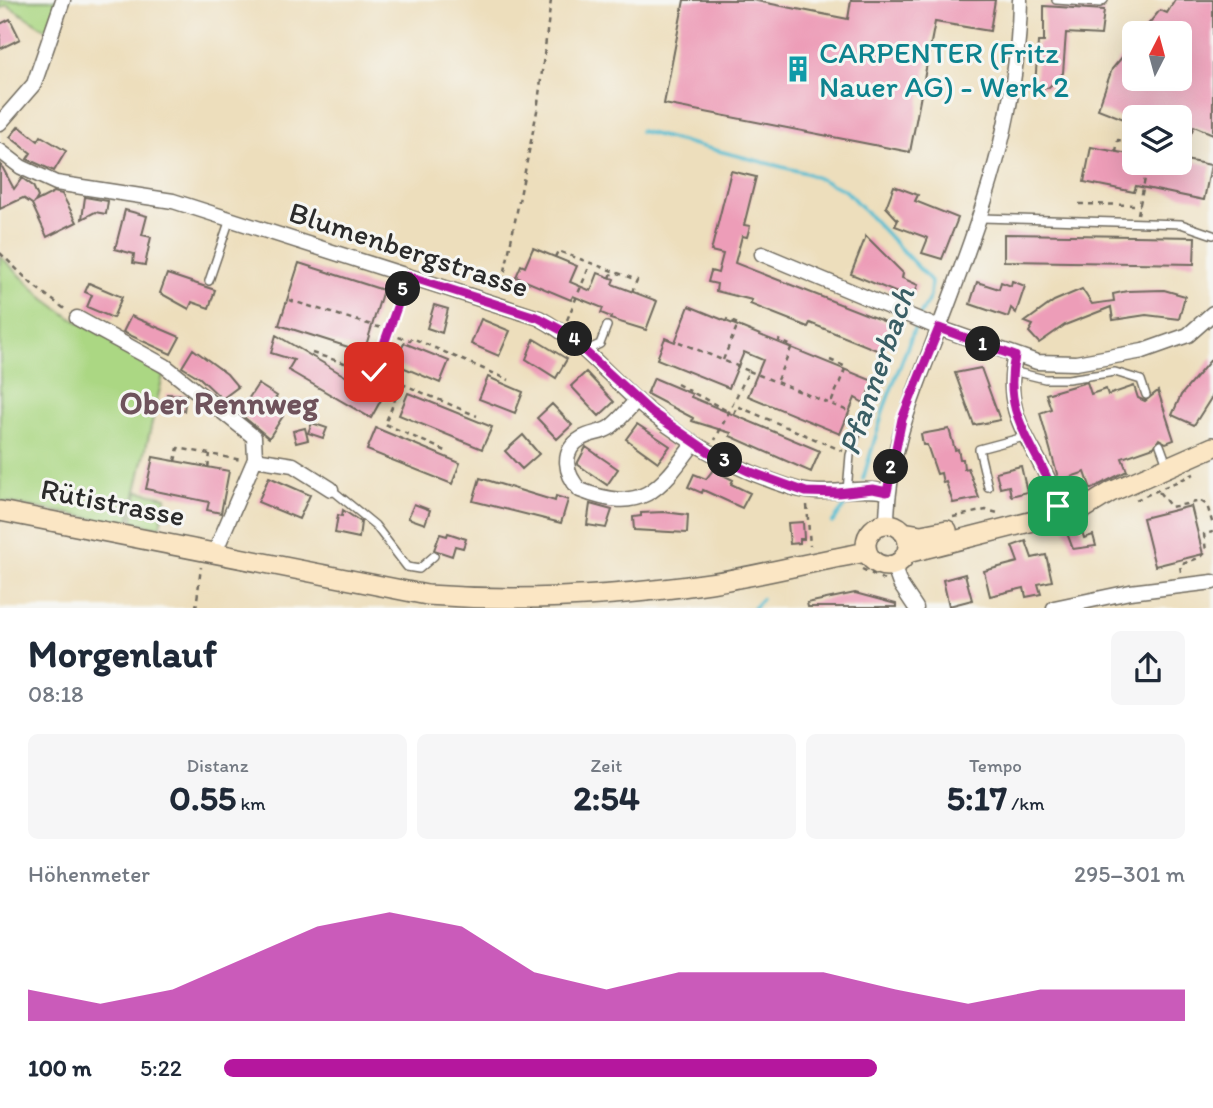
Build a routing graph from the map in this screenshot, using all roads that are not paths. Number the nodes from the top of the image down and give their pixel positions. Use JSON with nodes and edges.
{"nodes":[{"id":1,"x":63,"y":0,"type":"edge"},
{"id":2,"x":1020,"y":0,"type":"edge"},
{"id":3,"x":1056,"y":0,"type":"edge"},
{"id":4,"x":1104,"y":0,"type":"edge"},
{"id":5,"x":0,"y":123,"type":"edge"},
{"id":6,"x":0,"y":151,"type":"edge"},
{"id":7,"x":981,"y":218,"type":"junction"},
{"id":8,"x":230,"y":219,"type":"junction"},
{"id":9,"x":1213,"y":235,"type":"edge"},
{"id":10,"x":762,"y":254,"type":"dead end"},
{"id":11,"x":209,"y":281,"type":"dead end"},
{"id":12,"x":1213,"y":313,"type":"edge"},
{"id":13,"x":77,"y":318,"type":"road end"},
{"id":14,"x":928,"y":323,"type":"junction"},
{"id":15,"x":607,"y":326,"type":"dead end"},
{"id":16,"x":587,"y":350,"type":"junction"},
{"id":17,"x":1015,"y":356,"type":"junction"},
{"id":18,"x":1011,"y":371,"type":"junction"},
{"id":19,"x":1146,"y":395,"type":"dead end"},
{"id":20,"x":637,"y":400,"type":"junction"},
{"id":21,"x":863,"y":416,"type":"dead end"},
{"id":22,"x":1024,"y":437,"type":"junction"},
{"id":23,"x":694,"y":443,"type":"junction"},
{"id":24,"x":1160,"y":445,"type":"dead end"},
{"id":25,"x":1213,"y":447,"type":"edge"},
{"id":26,"x":255,"y":459,"type":"junction"},
{"id":27,"x":1169,"y":468,"type":"junction"},
{"id":28,"x":988,"y":486,"type":"dead end"},
{"id":29,"x":331,"y":489,"type":"joint"},
{"id":30,"x":851,"y":491,"type":"junction"},
{"id":31,"x":880,"y":491,"type":"junction"},
{"id":32,"x":1111,"y":492,"type":"junction"},
{"id":33,"x":1058,"y":506,"type":"junction"},
{"id":34,"x":0,"y":511,"type":"edge"},
{"id":35,"x":895,"y":528,"type":"junction"},
{"id":36,"x":867,"y":552,"type":"junction"},
{"id":37,"x":434,"y":556,"type":"dead end"},
{"id":38,"x":208,"y":558,"type":"junction"},
{"id":39,"x":900,"y":559,"type":"junction"},
{"id":40,"x":1213,"y":582,"type":"edge"},
{"id":41,"x":427,"y":601,"type":"edge"},
{"id":42,"x":916,"y":607,"type":"edge"},
{"id":43,"x":1061,"y":607,"type":"edge"}],
"edges":[{"from":1,"to":5,"type":"street"},
{"from":2,"to":7,"type":"street"},
{"from":3,"to":4,"type":"lane"},
{"from":6,"to":8,"type":"street","name":"Blumenbergstrasse"},
{"from":7,"to":9,"type":"lane"},
{"from":7,"to":14,"type":"street"},
{"from":8,"to":11,"type":"lane"},
{"from":8,"to":16,"type":"street","name":"Blumenbergstrasse"},
{"from":10,"to":14,"type":"street"},
{"from":12,"to":17,"type":"street"},
{"from":13,"to":26,"type":"street"},
{"from":14,"to":17,"type":"street"},
{"from":14,"to":31,"type":"street"},
{"from":15,"to":16,"type":"lane"},
{"from":16,"to":20,"type":"street","name":"Blumenbergstrasse"},
{"from":17,"to":18,"type":"street"},
{"from":18,"to":19,"type":"lane"},
{"from":18,"to":22,"type":"street"},
{"from":20,"to":23,"type":"street","name":"Blumenbergstrasse"},
{"from":20,"to":23,"type":"street"},
{"from":21,"to":30,"type":"lane"},
{"from":22,"to":28,"type":"lane"},
{"from":22,"to":33,"type":"street"},
{"from":23,"to":30,"type":"street","name":"Blumenbergstrasse"},
{"from":24,"to":27,"type":"lane"},
{"from":25,"to":27,"type":"main road"},
{"from":26,"to":29,"type":"street"},
{"from":26,"to":38,"type":"street"},
{"from":27,"to":32,"type":"main road"},
{"from":29,"to":37,"type":"lane"},
{"from":30,"to":31,"type":"street","name":"Blumenbergstrasse"},
{"from":31,"to":35,"type":"street"},
{"from":32,"to":33,"type":"main road"},
{"from":32,"to":39,"type":"main road"},
{"from":33,"to":35,"type":"main road"},
{"from":34,"to":38,"type":"main road","name":"Rütistrasse"},
{"from":35,"to":36,"type":"main road"},
{"from":35,"to":39,"type":"main road"},
{"from":36,"to":39,"type":"main road"},
{"from":36,"to":41,"type":"main road","name":"Rütistrasse"},
{"from":38,"to":41,"type":"main road","name":"Rütistrasse"},
{"from":39,"to":42,"type":"street"},
{"from":40,"to":43,"type":"street"}]}
